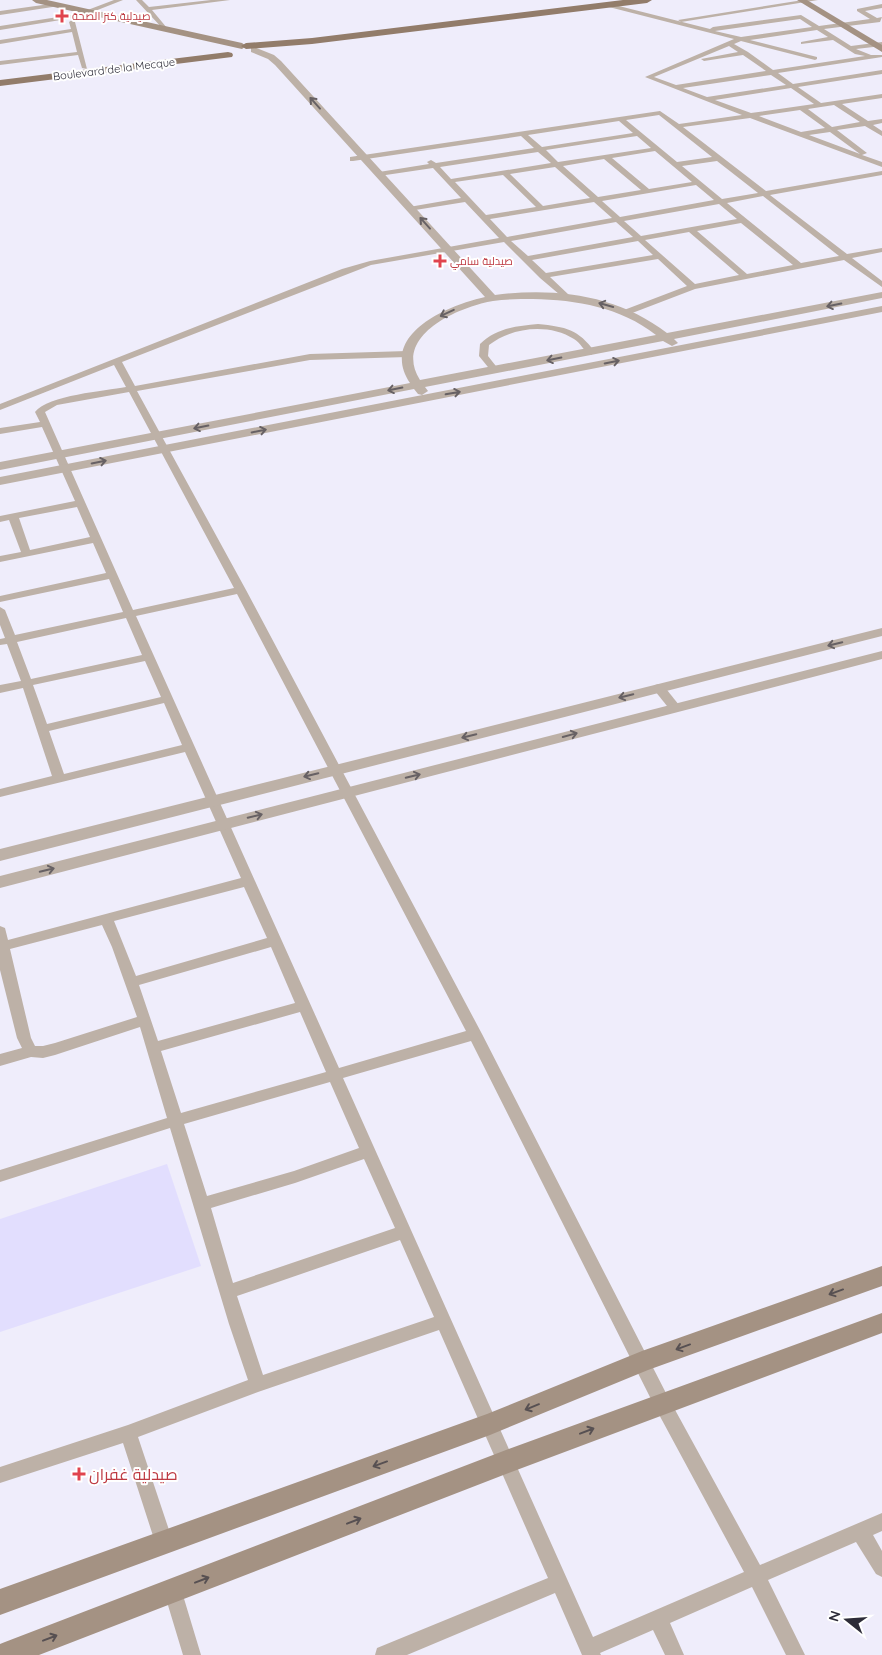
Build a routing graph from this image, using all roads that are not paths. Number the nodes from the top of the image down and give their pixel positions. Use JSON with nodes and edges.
{"nodes":[{"id":1,"x":37,"y":0,"type":"edge"},
{"id":2,"x":120,"y":0,"type":"edge"},
{"id":3,"x":139,"y":0,"type":"edge"},
{"id":4,"x":227,"y":0,"type":"edge"},
{"id":5,"x":647,"y":0,"type":"edge"},
{"id":6,"x":815,"y":0,"type":"edge"},
{"id":7,"x":803,"y":1,"type":"edge"},
{"id":8,"x":196,"y":2,"type":"edge"},
{"id":9,"x":57,"y":4,"type":"junction"},
{"id":10,"x":607,"y":5,"type":"junction"},
{"id":11,"x":882,"y":6,"type":"edge"},
{"id":12,"x":147,"y":9,"type":"junction"},
{"id":13,"x":91,"y":12,"type":"junction"},
{"id":14,"x":2,"y":13,"type":"edge"},
{"id":15,"x":71,"y":14,"type":"junction"},
{"id":16,"x":674,"y":21,"type":"junction"},
{"id":17,"x":880,"y":21,"type":"edge"},
{"id":18,"x":853,"y":23,"type":"junction"},
{"id":19,"x":842,"y":24,"type":"junction"},
{"id":20,"x":17,"y":26,"type":"junction"},
{"id":21,"x":0,"y":28,"type":"edge"},
{"id":22,"x":164,"y":28,"type":"junction"},
{"id":23,"x":818,"y":28,"type":"junction"},
{"id":24,"x":74,"y":30,"type":"junction"},
{"id":25,"x":708,"y":30,"type":"junction"},
{"id":26,"x":835,"y":38,"type":"junction"},
{"id":27,"x":210,"y":39,"type":"junction"},
{"id":28,"x":741,"y":39,"type":"junction"},
{"id":29,"x":0,"y":42,"type":"edge"},
{"id":30,"x":803,"y":43,"type":"dead end"},
{"id":31,"x":730,"y":44,"type":"junction"},
{"id":32,"x":779,"y":48,"type":"junction"},
{"id":33,"x":880,"y":48,"type":"edge"},
{"id":34,"x":80,"y":50,"type":"junction"},
{"id":35,"x":853,"y":50,"type":"junction"},
{"id":36,"x":226,"y":51,"type":"junction"},
{"id":37,"x":249,"y":51,"type":"junction"},
{"id":38,"x":761,"y":51,"type":"dead end"},
{"id":39,"x":752,"y":52,"type":"dead end"},
{"id":40,"x":744,"y":53,"type":"junction"},
{"id":41,"x":815,"y":58,"type":"junction"},
{"id":42,"x":797,"y":60,"type":"dead end"},
{"id":43,"x":684,"y":62,"type":"junction"},
{"id":44,"x":0,"y":63,"type":"edge"},
{"id":45,"x":771,"y":64,"type":"dead end"},
{"id":46,"x":762,"y":66,"type":"junction"},
{"id":47,"x":752,"y":67,"type":"dead end"},
{"id":48,"x":85,"y":68,"type":"junction"},
{"id":49,"x":772,"y":72,"type":"junction"},
{"id":50,"x":882,"y":72,"type":"edge"},
{"id":51,"x":0,"y":78,"type":"edge"},
{"id":52,"x":677,"y":78,"type":"dead end"},
{"id":53,"x":882,"y":78,"type":"edge"},
{"id":54,"x":658,"y":81,"type":"junction"},
{"id":55,"x":0,"y":83,"type":"edge"},
{"id":56,"x":792,"y":86,"type":"junction"},
{"id":57,"x":674,"y":87,"type":"junction"},
{"id":58,"x":799,"y":91,"type":"junction"},
{"id":59,"x":882,"y":96,"type":"edge"},
{"id":60,"x":705,"y":99,"type":"junction"},
{"id":61,"x":836,"y":103,"type":"junction"},
{"id":62,"x":718,"y":104,"type":"junction"},
{"id":63,"x":820,"y":105,"type":"junction"},
{"id":64,"x":802,"y":108,"type":"junction"},
{"id":65,"x":750,"y":116,"type":"junction"},
{"id":66,"x":618,"y":118,"type":"junction"},
{"id":67,"x":882,"y":121,"type":"edge"},
{"id":68,"x":866,"y":123,"type":"junction"},
{"id":69,"x":679,"y":126,"type":"junction"},
{"id":70,"x":832,"y":129,"type":"junction"},
{"id":71,"x":522,"y":133,"type":"junction"},
{"id":72,"x":638,"y":134,"type":"junction"},
{"id":73,"x":799,"y":134,"type":"junction"},
{"id":74,"x":882,"y":134,"type":"edge"},
{"id":75,"x":420,"y":149,"type":"junction"},
{"id":76,"x":656,"y":149,"type":"junction"},
{"id":77,"x":540,"y":150,"type":"junction"},
{"id":78,"x":863,"y":153,"type":"dead end"},
{"id":79,"x":606,"y":157,"type":"junction"},
{"id":80,"x":364,"y":158,"type":"junction"},
{"id":81,"x":719,"y":158,"type":"junction"},
{"id":82,"x":353,"y":159,"type":"junction"},
{"id":83,"x":557,"y":165,"type":"junction"},
{"id":84,"x":675,"y":165,"type":"junction"},
{"id":85,"x":882,"y":165,"type":"edge"},
{"id":86,"x":435,"y":166,"type":"junction"},
{"id":87,"x":505,"y":173,"type":"junction"},
{"id":88,"x":882,"y":173,"type":"edge"},
{"id":89,"x":379,"y":174,"type":"junction"},
{"id":90,"x":450,"y":181,"type":"junction"},
{"id":91,"x":697,"y":183,"type":"junction"},
{"id":92,"x":647,"y":191,"type":"junction"},
{"id":93,"x":764,"y":194,"type":"junction"},
{"id":94,"x":466,"y":199,"type":"junction"},
{"id":95,"x":596,"y":200,"type":"junction"},
{"id":96,"x":720,"y":201,"type":"junction"},
{"id":97,"x":412,"y":209,"type":"junction"},
{"id":98,"x":542,"y":209,"type":"junction"},
{"id":99,"x":484,"y":218,"type":"junction"},
{"id":100,"x":616,"y":219,"type":"junction"},
{"id":101,"x":743,"y":220,"type":"junction"},
{"id":102,"x":691,"y":230,"type":"junction"},
{"id":103,"x":504,"y":238,"type":"junction"},
{"id":104,"x":638,"y":239,"type":"junction"},
{"id":105,"x":447,"y":248,"type":"junction"},
{"id":106,"x":435,"y":250,"type":"junction"},
{"id":107,"x":882,"y":250,"type":"edge"},
{"id":108,"x":658,"y":257,"type":"junction"},
{"id":109,"x":847,"y":257,"type":"junction"},
{"id":110,"x":525,"y":259,"type":"junction"},
{"id":111,"x":799,"y":266,"type":"junction"},
{"id":112,"x":543,"y":276,"type":"junction"},
{"id":113,"x":745,"y":276,"type":"junction"},
{"id":114,"x":882,"y":285,"type":"edge"},
{"id":115,"x":693,"y":287,"type":"junction"},
{"id":116,"x":474,"y":294,"type":"junction"},
{"id":117,"x":882,"y":295,"type":"edge"},
{"id":118,"x":492,"y":298,"type":"junction"},
{"id":119,"x":566,"y":298,"type":"junction"},
{"id":120,"x":882,"y":309,"type":"edge"},
{"id":121,"x":627,"y":312,"type":"junction"},
{"id":122,"x":667,"y":338,"type":"junction"},
{"id":123,"x":677,"y":348,"type":"junction"},
{"id":124,"x":591,"y":352,"type":"junction"},
{"id":125,"x":407,"y":354,"type":"junction"},
{"id":126,"x":117,"y":362,"type":"junction"},
{"id":127,"x":495,"y":370,"type":"junction"},
{"id":128,"x":417,"y":385,"type":"junction"},
{"id":129,"x":132,"y":390,"type":"junction"},
{"id":130,"x":427,"y":398,"type":"junction"},
{"id":131,"x":0,"y":408,"type":"edge"},
{"id":132,"x":45,"y":424,"type":"junction"},
{"id":133,"x":0,"y":431,"type":"edge"},
{"id":134,"x":156,"y":435,"type":"junction"},
{"id":135,"x":164,"y":449,"type":"junction"},
{"id":136,"x":58,"y":454,"type":"junction"},
{"id":137,"x":0,"y":466,"type":"edge"},
{"id":138,"x":65,"y":468,"type":"junction"},
{"id":139,"x":0,"y":481,"type":"edge"},
{"id":140,"x":80,"y":504,"type":"junction"},
{"id":141,"x":13,"y":517,"type":"junction"},
{"id":142,"x":0,"y":519,"type":"edge"},
{"id":143,"x":96,"y":539,"type":"junction"},
{"id":144,"x":27,"y":554,"type":"junction"},
{"id":145,"x":0,"y":559,"type":"edge"},
{"id":146,"x":112,"y":575,"type":"junction"},
{"id":147,"x":241,"y":590,"type":"junction"},
{"id":148,"x":0,"y":599,"type":"edge"},
{"id":149,"x":0,"y":610,"type":"edge"},
{"id":150,"x":130,"y":615,"type":"junction"},
{"id":151,"x":882,"y":632,"type":"edge"},
{"id":152,"x":6,"y":641,"type":"edge"},
{"id":153,"x":882,"y":655,"type":"edge"},
{"id":154,"x":149,"y":657,"type":"junction"},
{"id":155,"x":27,"y":683,"type":"junction"},
{"id":156,"x":659,"y":688,"type":"junction"},
{"id":157,"x":0,"y":689,"type":"edge"},
{"id":158,"x":167,"y":699,"type":"junction"},
{"id":159,"x":675,"y":708,"type":"junction"},
{"id":160,"x":42,"y":729,"type":"junction"},
{"id":161,"x":189,"y":747,"type":"junction"},
{"id":162,"x":334,"y":770,"type":"junction"},
{"id":163,"x":59,"y":778,"type":"junction"},
{"id":164,"x":0,"y":793,"type":"edge"},
{"id":165,"x":346,"y":793,"type":"junction"},
{"id":166,"x":212,"y":801,"type":"junction"},
{"id":167,"x":223,"y":824,"type":"junction"},
{"id":168,"x":0,"y":856,"type":"edge"},
{"id":169,"x":0,"y":882,"type":"edge"},
{"id":170,"x":248,"y":882,"type":"junction"},
{"id":171,"x":106,"y":919,"type":"junction"},
{"id":172,"x":0,"y":931,"type":"edge"},
{"id":173,"x":275,"y":942,"type":"junction"},
{"id":174,"x":1,"y":947,"type":"edge"},
{"id":175,"x":132,"y":982,"type":"junction"},
{"id":176,"x":304,"y":1006,"type":"junction"},
{"id":177,"x":145,"y":1020,"type":"junction"},
{"id":178,"x":474,"y":1034,"type":"junction"},
{"id":179,"x":153,"y":1048,"type":"junction"},
{"id":180,"x":31,"y":1050,"type":"junction"},
{"id":181,"x":0,"y":1060,"type":"edge"},
{"id":182,"x":334,"y":1075,"type":"junction"},
{"id":183,"x":175,"y":1121,"type":"junction"},
{"id":184,"x":368,"y":1151,"type":"junction"},
{"id":185,"x":0,"y":1176,"type":"edge"},
{"id":186,"x":202,"y":1204,"type":"junction"},
{"id":187,"x":404,"y":1232,"type":"junction"},
{"id":188,"x":882,"y":1276,"type":"edge"},
{"id":189,"x":228,"y":1292,"type":"junction"},
{"id":190,"x":444,"y":1321,"type":"junction"},
{"id":191,"x":882,"y":1322,"type":"edge"},
{"id":192,"x":642,"y":1362,"type":"junction"},
{"id":193,"x":258,"y":1384,"type":"junction"},
{"id":194,"x":662,"y":1403,"type":"junction"},
{"id":195,"x":490,"y":1424,"type":"junction"},
{"id":196,"x":128,"y":1433,"type":"junction"},
{"id":197,"x":506,"y":1462,"type":"junction"},
{"id":198,"x":0,"y":1475,"type":"edge"},
{"id":199,"x":882,"y":1522,"type":"edge"},
{"id":200,"x":860,"y":1531,"type":"junction"},
{"id":201,"x":164,"y":1542,"type":"junction"},
{"id":202,"x":882,"y":1568,"type":"edge"},
{"id":203,"x":757,"y":1577,"type":"junction"},
{"id":204,"x":560,"y":1582,"type":"junction"},
{"id":205,"x":173,"y":1592,"type":"junction"},
{"id":206,"x":0,"y":1602,"type":"edge"},
{"id":207,"x":658,"y":1619,"type":"junction"},
{"id":208,"x":591,"y":1651,"type":"edge"},
{"id":209,"x":5,"y":1655,"type":"edge"},
{"id":210,"x":192,"y":1655,"type":"edge"},
{"id":211,"x":384,"y":1655,"type":"edge"},
{"id":212,"x":675,"y":1655,"type":"edge"},
{"id":213,"x":796,"y":1655,"type":"edge"}],
"edges":[{"from":1,"to":9,"type":"main road"},
{"from":2,"to":13,"type":"street"},
{"from":3,"to":12,"type":"street"},
{"from":4,"to":8,"type":"street"},
{"from":5,"to":10,"type":"main road","name":"Boulevard de la Mecque"},
{"from":6,"to":7,"type":"street"},
{"from":6,"to":18,"type":"main road"},
{"from":7,"to":16,"type":"street"},
{"from":7,"to":19,"type":"main road"},
{"from":8,"to":12,"type":"street"},
{"from":9,"to":14,"type":"street"},
{"from":9,"to":15,"type":"main road"},
{"from":10,"to":16,"type":"street"},
{"from":10,"to":37,"type":"main road","name":"Boulevard de la Mecque"},
{"from":11,"to":17,"type":"street"},
{"from":12,"to":22,"type":"street"},
{"from":13,"to":15,"type":"main road"},
{"from":13,"to":22,"type":"main road"},
{"from":14,"to":20,"type":"street"},
{"from":15,"to":20,"type":"street"},
{"from":15,"to":24,"type":"street"},
{"from":16,"to":25,"type":"street"},
{"from":17,"to":18,"type":"street"},
{"from":18,"to":19,"type":"street"},
{"from":18,"to":33,"type":"main road"},
{"from":19,"to":23,"type":"street"},
{"from":19,"to":33,"type":"main road"},
{"from":20,"to":21,"type":"street"},
{"from":22,"to":27,"type":"main road"},
{"from":23,"to":25,"type":"street"},
{"from":23,"to":26,"type":"street"},
{"from":23,"to":28,"type":"street"},
{"from":24,"to":29,"type":"street"},
{"from":24,"to":34,"type":"street"},
{"from":25,"to":28,"type":"street"},
{"from":26,"to":30,"type":"street"},
{"from":26,"to":35,"type":"street"},
{"from":27,"to":36,"type":"main road"},
{"from":27,"to":37,"type":"main road"},
{"from":28,"to":31,"type":"street"},
{"from":28,"to":32,"type":"street"},
{"from":31,"to":40,"type":"street"},
{"from":31,"to":43,"type":"street"},
{"from":32,"to":38,"type":"street"},
{"from":32,"to":41,"type":"street"},
{"from":33,"to":35,"type":"street"},
{"from":33,"to":35,"type":"street"},
{"from":33,"to":49,"type":"street"},
{"from":34,"to":44,"type":"street"},
{"from":34,"to":48,"type":"street"},
{"from":35,"to":41,"type":"street"},
{"from":36,"to":37,"type":"main road","name":"Boulevard de la Mecque"},
{"from":36,"to":48,"type":"main road","name":"Boulevard de la Mecque"},
{"from":36,"to":55,"type":"main road","name":"Boulevard de la Mecque"},
{"from":80,"to":37,"type":"street","one_way":true},
{"from":37,"to":82,"type":"street"},
{"from":39,"to":40,"type":"street"},
{"from":40,"to":43,"type":"street"},
{"from":40,"to":46,"type":"street"},
{"from":41,"to":42,"type":"street"},
{"from":43,"to":54,"type":"street"},
{"from":45,"to":46,"type":"street"},
{"from":46,"to":47,"type":"street"},
{"from":46,"to":49,"type":"street"},
{"from":48,"to":51,"type":"main road","name":"Boulevard de la Mecque"},
{"from":49,"to":56,"type":"street"},
{"from":49,"to":57,"type":"street"},
{"from":50,"to":56,"type":"street"},
{"from":52,"to":54,"type":"street"},
{"from":53,"to":58,"type":"street"},
{"from":54,"to":57,"type":"street"},
{"from":56,"to":58,"type":"street"},
{"from":56,"to":60,"type":"street"},
{"from":57,"to":60,"type":"street"},
{"from":58,"to":62,"type":"street"},
{"from":58,"to":63,"type":"street"},
{"from":59,"to":61,"type":"street"},
{"from":60,"to":62,"type":"street"},
{"from":61,"to":63,"type":"street"},
{"from":61,"to":68,"type":"street"},
{"from":62,"to":65,"type":"street"},
{"from":63,"to":64,"type":"street"},
{"from":64,"to":65,"type":"street"},
{"from":64,"to":70,"type":"street"},
{"from":65,"to":69,"type":"street"},
{"from":65,"to":73,"type":"street"},
{"from":66,"to":69,"type":"street"},
{"from":66,"to":71,"type":"street"},
{"from":66,"to":72,"type":"street"},
{"from":67,"to":68,"type":"street"},
{"from":68,"to":70,"type":"street"},
{"from":68,"to":74,"type":"street"},
{"from":69,"to":81,"type":"street"},
{"from":70,"to":73,"type":"street"},
{"from":70,"to":78,"type":"street"},
{"from":71,"to":75,"type":"street"},
{"from":71,"to":77,"type":"street"},
{"from":72,"to":76,"type":"street"},
{"from":72,"to":77,"type":"street"},
{"from":73,"to":85,"type":"street"},
{"from":75,"to":80,"type":"street"},
{"from":75,"to":86,"type":"street"},
{"from":76,"to":79,"type":"street"},
{"from":76,"to":84,"type":"street"},
{"from":77,"to":83,"type":"street"},
{"from":77,"to":86,"type":"street"},
{"from":79,"to":83,"type":"street"},
{"from":79,"to":92,"type":"street"},
{"from":80,"to":82,"type":"street"},
{"from":80,"to":89,"type":"street"},
{"from":81,"to":84,"type":"street"},
{"from":81,"to":93,"type":"street"},
{"from":82,"to":106,"type":"street"},
{"from":83,"to":87,"type":"street"},
{"from":83,"to":95,"type":"street"},
{"from":84,"to":91,"type":"street"},
{"from":86,"to":89,"type":"street"},
{"from":86,"to":90,"type":"street"},
{"from":87,"to":90,"type":"street"},
{"from":87,"to":98,"type":"street"},
{"from":88,"to":93,"type":"street"},
{"from":89,"to":97,"type":"street"},
{"from":90,"to":94,"type":"street"},
{"from":91,"to":92,"type":"street"},
{"from":91,"to":96,"type":"street"},
{"from":92,"to":95,"type":"street"},
{"from":93,"to":96,"type":"street"},
{"from":93,"to":109,"type":"street"},
{"from":94,"to":97,"type":"street"},
{"from":94,"to":99,"type":"street"},
{"from":95,"to":98,"type":"street"},
{"from":95,"to":100,"type":"street"},
{"from":96,"to":100,"type":"street"},
{"from":96,"to":101,"type":"street"},
{"from":105,"to":97,"type":"street","one_way":true},
{"from":98,"to":99,"type":"street"},
{"from":99,"to":103,"type":"street"},
{"from":100,"to":103,"type":"street"},
{"from":100,"to":104,"type":"street"},
{"from":101,"to":102,"type":"street"},
{"from":101,"to":111,"type":"street"},
{"from":102,"to":104,"type":"street"},
{"from":102,"to":113,"type":"street"},
{"from":103,"to":105,"type":"street"},
{"from":103,"to":110,"type":"street"},
{"from":104,"to":108,"type":"street"},
{"from":104,"to":110,"type":"street"},
{"from":105,"to":106,"type":"street"},
{"from":105,"to":118,"type":"street"},
{"from":106,"to":116,"type":"street"},
{"from":106,"to":126,"type":"street"},
{"from":107,"to":109,"type":"street"},
{"from":108,"to":112,"type":"street"},
{"from":108,"to":115,"type":"street"},
{"from":109,"to":111,"type":"street"},
{"from":109,"to":114,"type":"street"},
{"from":110,"to":112,"type":"street"},
{"from":111,"to":113,"type":"street"},
{"from":112,"to":119,"type":"street"},
{"from":113,"to":115,"type":"street"},
{"from":115,"to":121,"type":"street"},
{"from":116,"to":118,"type":"street"},
{"from":116,"to":125,"type":"street","one_way":true},
{"from":117,"to":122,"type":"street","one_way":true},
{"from":118,"to":119,"type":"street"},
{"from":121,"to":119,"type":"street","one_way":true},
{"from":120,"to":123,"type":"street"},
{"from":121,"to":122,"type":"street"},
{"from":122,"to":123,"type":"street"},
{"from":122,"to":124,"type":"street"},
{"from":130,"to":123,"type":"street","one_way":true},
{"from":124,"to":127,"type":"street","one_way":true},
{"from":124,"to":127,"type":"street"},
{"from":125,"to":128,"type":"street"},
{"from":125,"to":129,"type":"street"},
{"from":126,"to":129,"type":"street"},
{"from":126,"to":131,"type":"street"},
{"from":127,"to":128,"type":"street"},
{"from":128,"to":130,"type":"street"},
{"from":128,"to":134,"type":"street","one_way":true},
{"from":129,"to":132,"type":"street"},
{"from":129,"to":134,"type":"street"},
{"from":135,"to":130,"type":"street","one_way":true},
{"from":132,"to":133,"type":"street"},
{"from":132,"to":136,"type":"street"},
{"from":134,"to":135,"type":"street"},
{"from":134,"to":136,"type":"street"},
{"from":138,"to":135,"type":"street","one_way":true},
{"from":135,"to":147,"type":"street"},
{"from":136,"to":137,"type":"street"},
{"from":136,"to":138,"type":"street"},
{"from":138,"to":139,"type":"street"},
{"from":138,"to":140,"type":"street"},
{"from":140,"to":141,"type":"street"},
{"from":140,"to":143,"type":"street"},
{"from":141,"to":142,"type":"street"},
{"from":141,"to":144,"type":"street"},
{"from":143,"to":144,"type":"street"},
{"from":143,"to":146,"type":"street"},
{"from":144,"to":145,"type":"street"},
{"from":146,"to":148,"type":"street"},
{"from":146,"to":150,"type":"street"},
{"from":147,"to":150,"type":"street"},
{"from":147,"to":162,"type":"street"},
{"from":149,"to":152,"type":"street"},
{"from":150,"to":152,"type":"street"},
{"from":150,"to":154,"type":"street"},
{"from":151,"to":156,"type":"street","one_way":true},
{"from":152,"to":155,"type":"street"},
{"from":153,"to":159,"type":"street"},
{"from":154,"to":155,"type":"street"},
{"from":154,"to":158,"type":"street"},
{"from":155,"to":157,"type":"street"},
{"from":155,"to":160,"type":"street"},
{"from":156,"to":159,"type":"street"},
{"from":156,"to":162,"type":"street","one_way":true},
{"from":158,"to":160,"type":"street"},
{"from":158,"to":161,"type":"street"},
{"from":165,"to":159,"type":"street","one_way":true},
{"from":160,"to":163,"type":"street"},
{"from":161,"to":163,"type":"street"},
{"from":161,"to":166,"type":"street"},
{"from":162,"to":165,"type":"street"},
{"from":162,"to":166,"type":"street","one_way":true},
{"from":163,"to":164,"type":"street"},
{"from":167,"to":165,"type":"street","one_way":true},
{"from":165,"to":178,"type":"street"},
{"from":166,"to":167,"type":"street"},
{"from":166,"to":168,"type":"street"},
{"from":169,"to":167,"type":"street","one_way":true},
{"from":167,"to":170,"type":"street"},
{"from":170,"to":171,"type":"street"},
{"from":170,"to":173,"type":"street"},
{"from":171,"to":174,"type":"street"},
{"from":171,"to":175,"type":"street"},
{"from":172,"to":174,"type":"street"},
{"from":173,"to":175,"type":"street"},
{"from":173,"to":176,"type":"street"},
{"from":174,"to":180,"type":"street"},
{"from":175,"to":177,"type":"street"},
{"from":176,"to":179,"type":"street"},
{"from":176,"to":182,"type":"street"},
{"from":177,"to":179,"type":"street"},
{"from":177,"to":180,"type":"street"},
{"from":178,"to":182,"type":"street"},
{"from":178,"to":192,"type":"street"},
{"from":179,"to":183,"type":"street"},
{"from":180,"to":181,"type":"street"},
{"from":182,"to":183,"type":"street"},
{"from":182,"to":184,"type":"street"},
{"from":183,"to":185,"type":"street"},
{"from":183,"to":186,"type":"street"},
{"from":184,"to":186,"type":"street"},
{"from":184,"to":187,"type":"street"},
{"from":186,"to":189,"type":"street"},
{"from":187,"to":189,"type":"street"},
{"from":187,"to":190,"type":"street"},
{"from":188,"to":192,"type":"main road","one_way":true},
{"from":189,"to":193,"type":"street"},
{"from":190,"to":193,"type":"street"},
{"from":190,"to":195,"type":"street"},
{"from":191,"to":194,"type":"main road"},
{"from":192,"to":194,"type":"street"},
{"from":192,"to":195,"type":"main road","one_way":true},
{"from":193,"to":196,"type":"street"},
{"from":197,"to":194,"type":"main road","one_way":true},
{"from":194,"to":203,"type":"street"},
{"from":195,"to":197,"type":"street"},
{"from":195,"to":201,"type":"main road","one_way":true},
{"from":196,"to":198,"type":"street"},
{"from":196,"to":201,"type":"street"},
{"from":197,"to":204,"type":"street"},
{"from":205,"to":197,"type":"main road","one_way":true},
{"from":199,"to":200,"type":"street"},
{"from":200,"to":202,"type":"street"},
{"from":200,"to":203,"type":"street"},
{"from":201,"to":206,"type":"main road"},
{"from":203,"to":207,"type":"street"},
{"from":203,"to":213,"type":"street"},
{"from":204,"to":208,"type":"street"},
{"from":204,"to":211,"type":"street"},
{"from":209,"to":205,"type":"main road","one_way":true},
{"from":205,"to":210,"type":"street"},
{"from":207,"to":208,"type":"street"},
{"from":207,"to":212,"type":"street"}]}
